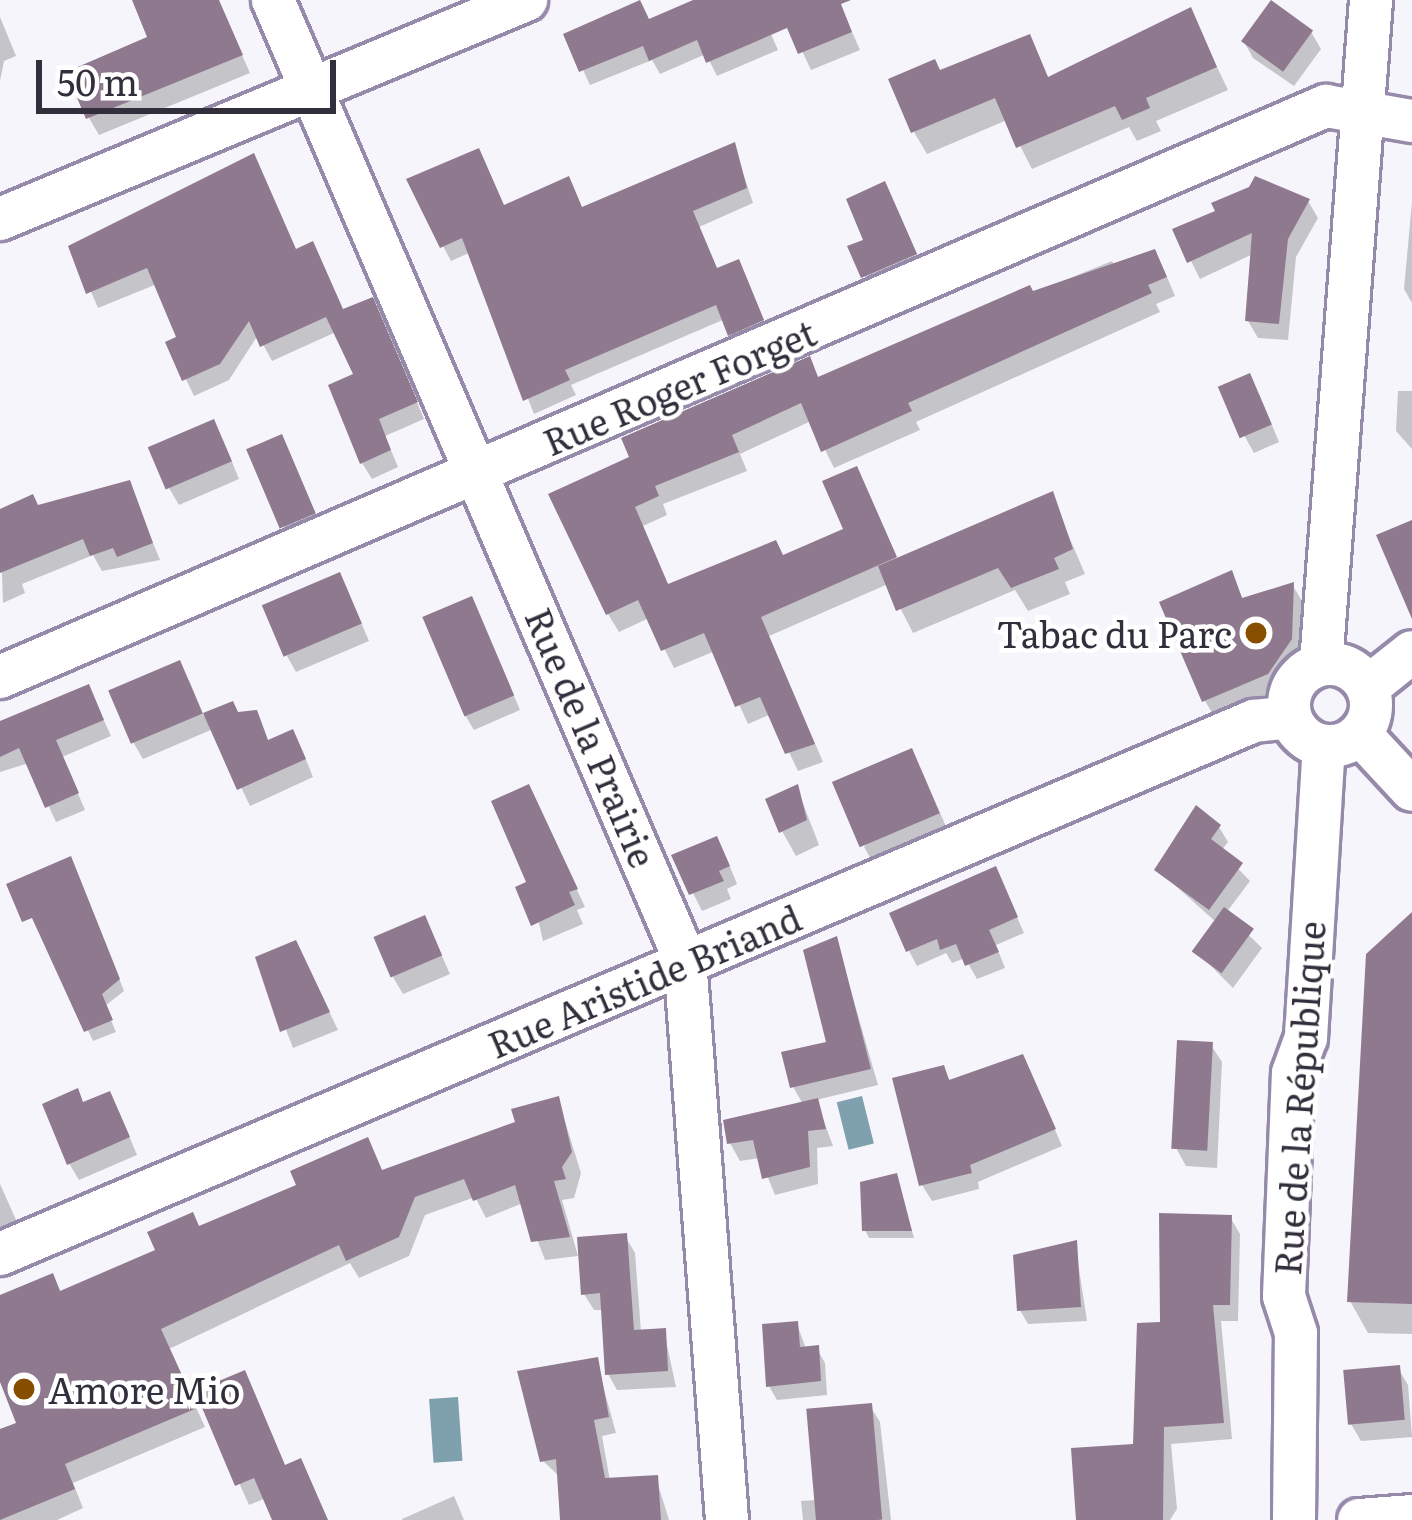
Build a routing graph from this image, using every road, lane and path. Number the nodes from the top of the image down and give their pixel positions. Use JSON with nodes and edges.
{"nodes":[{"id":1,"x":273,"y":0,"type":"edge"},
{"id":2,"x":526,"y":0,"type":"edge"},
{"id":3,"x":1371,"y":0,"type":"edge"},
{"id":4,"x":312,"y":89,"type":"junction"},
{"id":5,"x":1360,"y":107,"type":"junction"},
{"id":6,"x":1412,"y":121,"type":"edge"},
{"id":7,"x":0,"y":219,"type":"edge"},
{"id":8,"x":478,"y":472,"type":"junction"},
{"id":9,"x":1412,"y":652,"type":"edge"},
{"id":10,"x":1321,"y":664,"type":"junction"},
{"id":11,"x":0,"y":677,"type":"edge"},
{"id":12,"x":1368,"y":686,"type":"junction"},
{"id":13,"x":1290,"y":717,"type":"junction"},
{"id":14,"x":1342,"y":740,"type":"junction"},
{"id":15,"x":1412,"y":790,"type":"edge"},
{"id":16,"x":686,"y":960,"type":"junction"},
{"id":17,"x":0,"y":1254,"type":"edge"},
{"id":18,"x":1412,"y":1516,"type":"edge"},
{"id":19,"x":728,"y":1520,"type":"edge"},
{"id":20,"x":1294,"y":1520,"type":"edge"},
{"id":21,"x":1359,"y":1520,"type":"edge"}],
"edges":[{"from":1,"to":4,"type":"street","name":"Rue de la Prairie"},
{"from":2,"to":4,"type":"street"},
{"from":3,"to":5,"type":"street"},
{"from":4,"to":7,"type":"street"},
{"from":4,"to":8,"type":"street","name":"Rue de la Prairie"},
{"from":5,"to":6,"type":"street"},
{"from":5,"to":8,"type":"street","name":"Rue Roger Forget"},
{"from":5,"to":10,"type":"street"},
{"from":8,"to":11,"type":"street","name":"Rue Roger Forget"},
{"from":8,"to":16,"type":"street","name":"Rue de la Prairie"},
{"from":9,"to":12,"type":"street"},
{"from":10,"to":12,"type":"street"},
{"from":10,"to":13,"type":"street"},
{"from":12,"to":14,"type":"street"},
{"from":13,"to":14,"type":"street"},
{"from":13,"to":16,"type":"street","name":"Rue Aristide Briand"},
{"from":14,"to":15,"type":"street"},
{"from":14,"to":20,"type":"street","name":"Rue de la République"},
{"from":16,"to":17,"type":"street","name":"Rue Aristide Briand"},
{"from":16,"to":19,"type":"street","name":"Rue de la Prairie"},
{"from":18,"to":21,"type":"street"}]}
